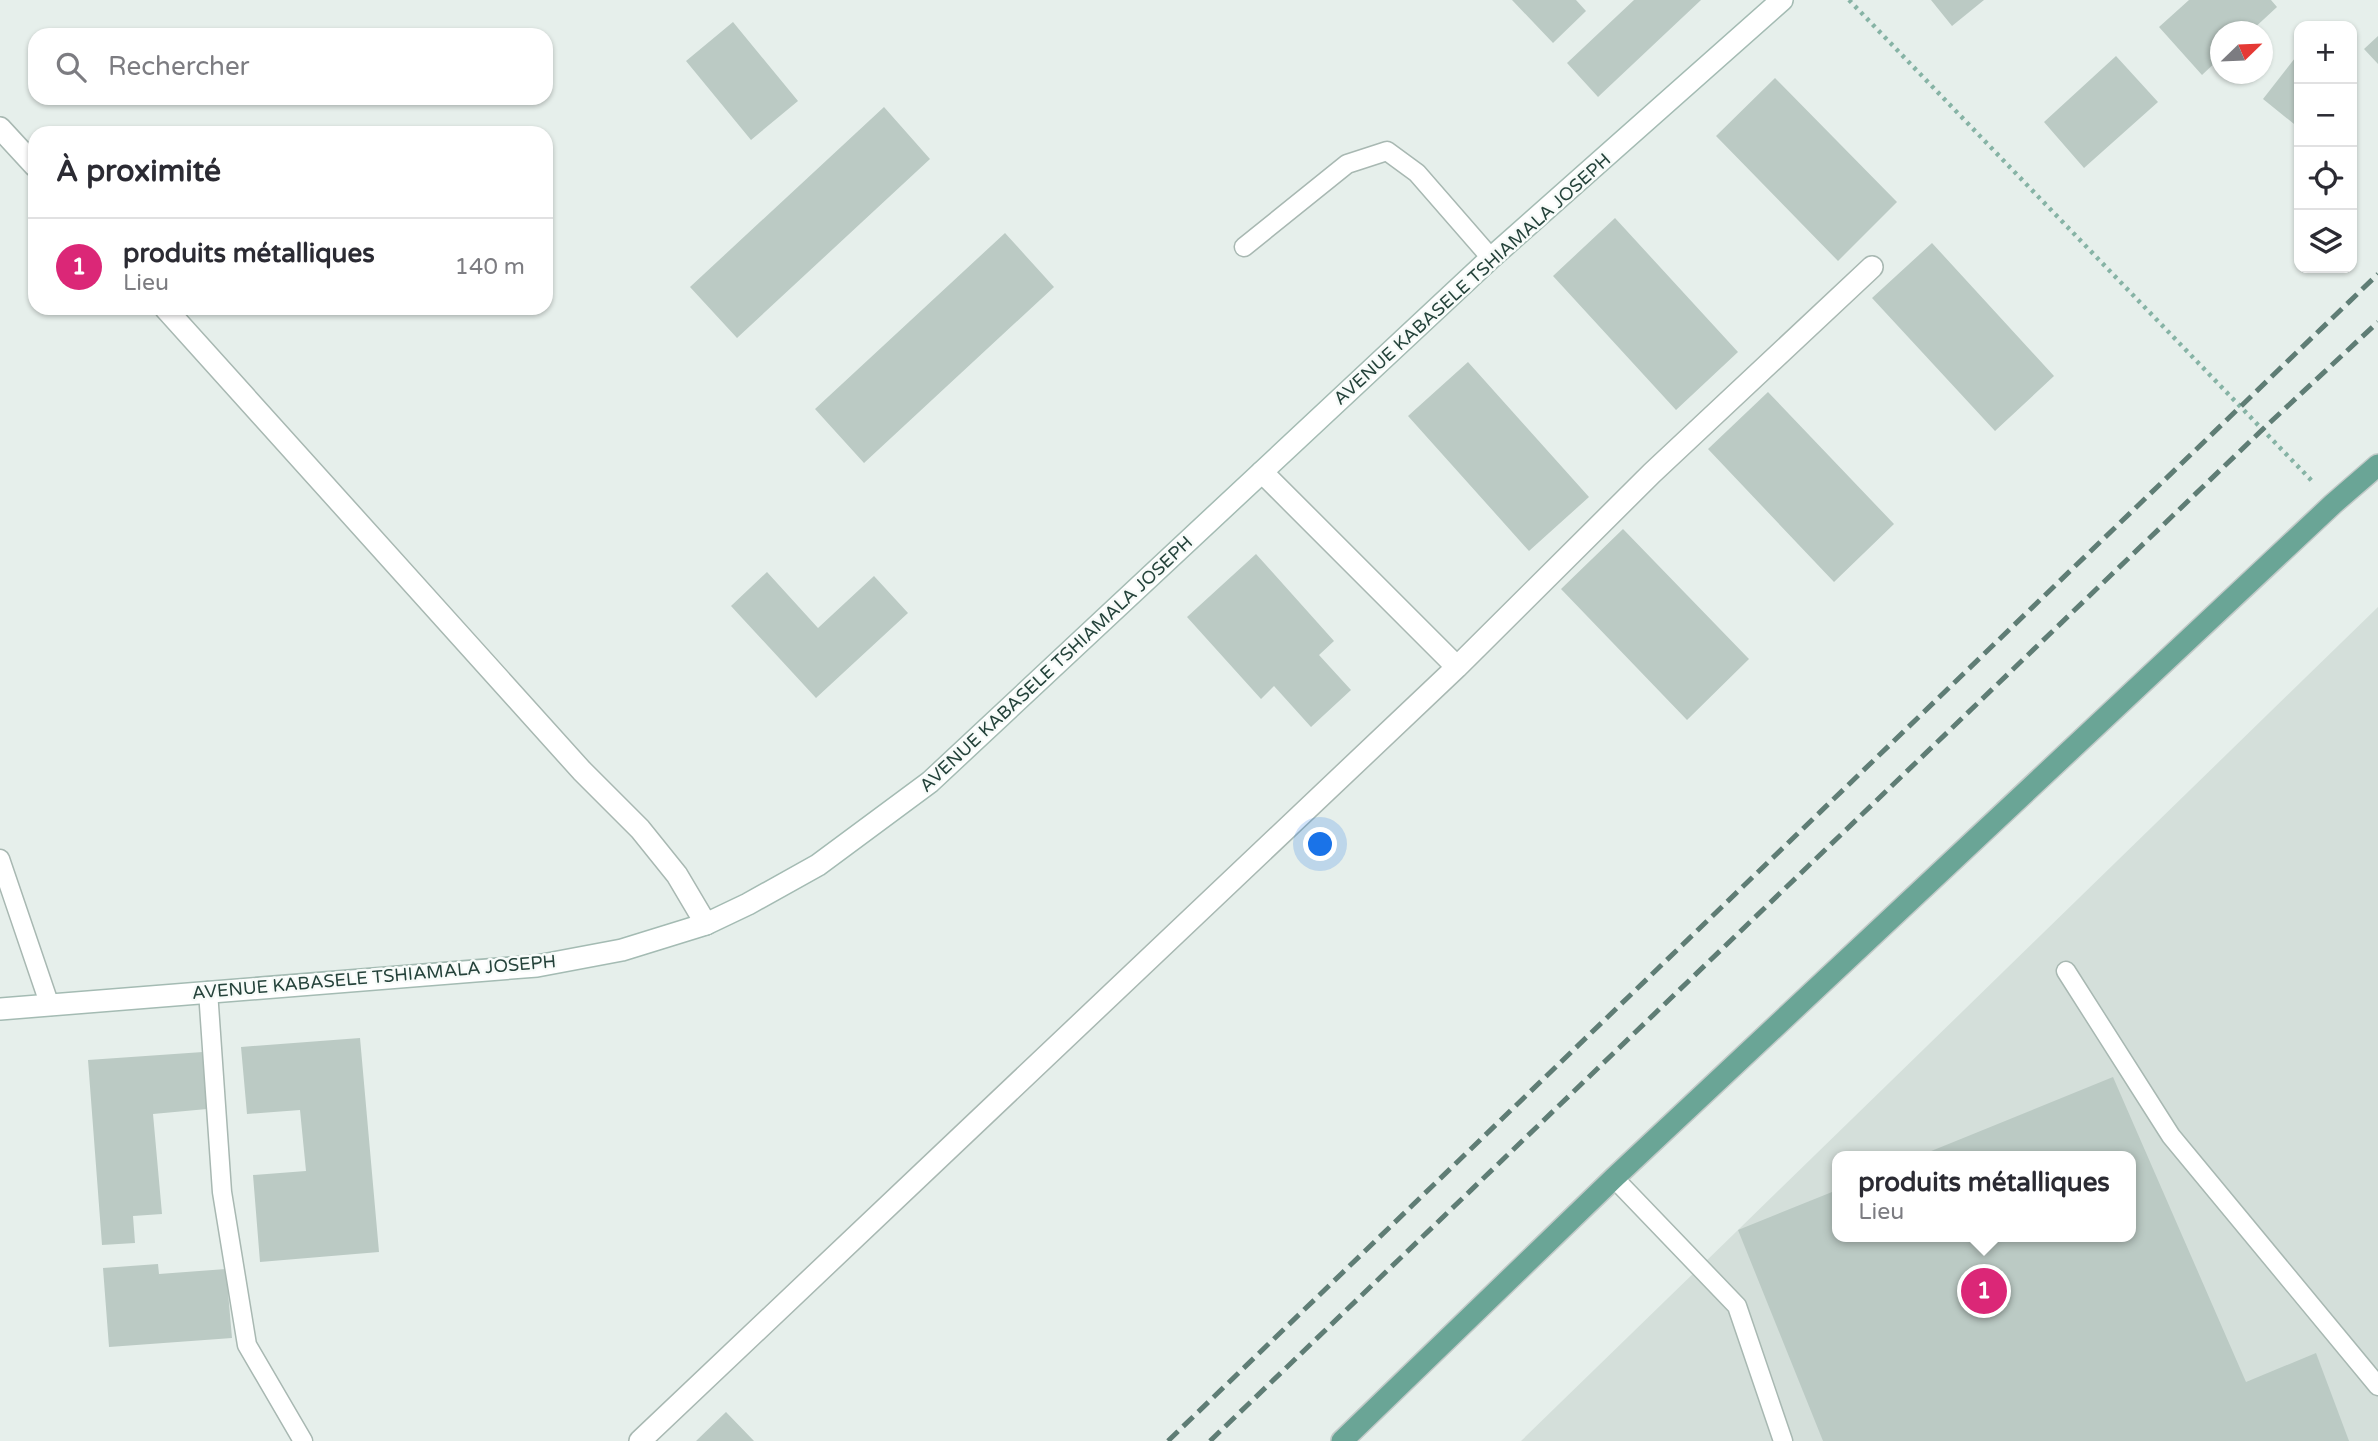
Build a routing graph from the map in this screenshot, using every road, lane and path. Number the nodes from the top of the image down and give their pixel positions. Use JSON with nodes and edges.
{"nodes":[{"id":1,"x":1782,"y":0,"type":"edge"},
{"id":2,"x":1849,"y":0,"type":"edge"},
{"id":3,"x":0,"y":128,"type":"edge"},
{"id":4,"x":28,"y":158,"type":"edge"},
{"id":5,"x":1244,"y":247,"type":"dead end"},
{"id":6,"x":1491,"y":258,"type":"junction"},
{"id":7,"x":1872,"y":267,"type":"dead end"},
{"id":8,"x":171,"y":315,"type":"edge"},
{"id":9,"x":2378,"y":465,"type":"edge"},
{"id":10,"x":1262,"y":472,"type":"junction"},
{"id":11,"x":2333,"y":503,"type":"junction"},
{"id":12,"x":1457,"y":667,"type":"junction"},
{"id":13,"x":0,"y":859,"type":"edge"},
{"id":14,"x":706,"y":924,"type":"junction"},
{"id":15,"x":2066,"y":971,"type":"dead end"},
{"id":16,"x":208,"y":991,"type":"junction"},
{"id":17,"x":50,"y":1006,"type":"junction"},
{"id":18,"x":0,"y":1009,"type":"edge"},
{"id":19,"x":1614,"y":1178,"type":"junction"},
{"id":20,"x":2378,"y":1386,"type":"edge"},
{"id":21,"x":303,"y":1441,"type":"edge"},
{"id":22,"x":640,"y":1441,"type":"edge"},
{"id":23,"x":1342,"y":1441,"type":"edge"},
{"id":24,"x":1783,"y":1441,"type":"edge"}],
"edges":[{"from":1,"to":6,"type":"street","name":"AVENUE KABASELE TSHIAMALA JOSEPH"},
{"from":2,"to":11,"type":"path"},
{"from":3,"to":4,"type":"street"},
{"from":5,"to":6,"type":"lane"},
{"from":6,"to":10,"type":"street","name":"AVENUE KABASELE TSHIAMALA JOSEPH"},
{"from":7,"to":12,"type":"street"},
{"from":8,"to":14,"type":"street"},
{"from":9,"to":11,"type":"main road"},
{"from":10,"to":12,"type":"street"},
{"from":10,"to":14,"type":"street","name":"AVENUE KABASELE TSHIAMALA JOSEPH"},
{"from":11,"to":19,"type":"main road"},
{"from":12,"to":22,"type":"street"},
{"from":13,"to":17,"type":"lane"},
{"from":14,"to":16,"type":"street","name":"AVENUE KABASELE TSHIAMALA JOSEPH"},
{"from":15,"to":20,"type":"lane"},
{"from":16,"to":17,"type":"street","name":"AVENUE KABASELE TSHIAMALA JOSEPH"},
{"from":16,"to":21,"type":"lane"},
{"from":17,"to":18,"type":"street","name":"AVENUE KABASELE TSHIAMALA JOSEPH"},
{"from":19,"to":23,"type":"main road"},
{"from":19,"to":24,"type":"lane"}]}
